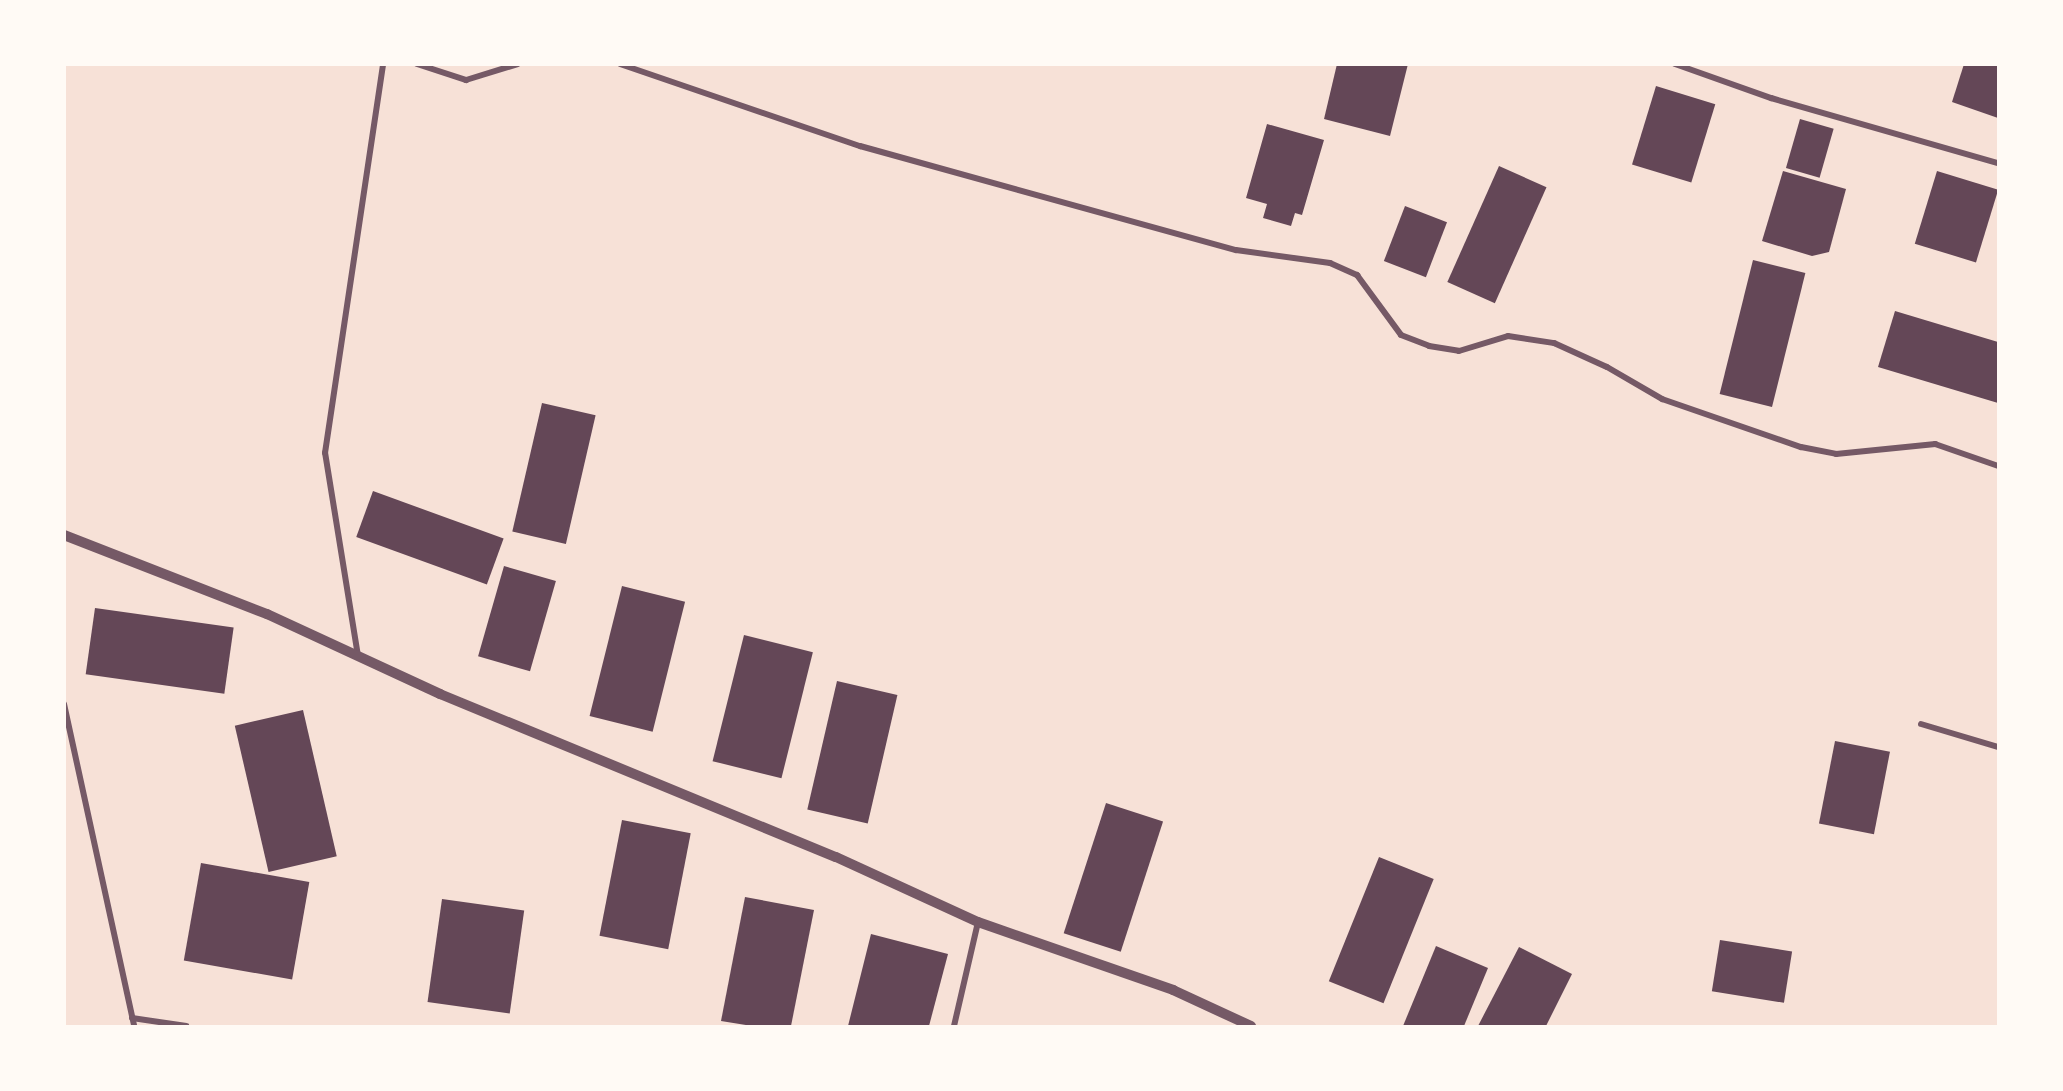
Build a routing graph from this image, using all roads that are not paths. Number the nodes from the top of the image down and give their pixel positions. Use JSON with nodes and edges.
{"nodes":[{"id":1,"x":383,"y":64,"type":"edge"},
{"id":2,"x":417,"y":64,"type":"edge"},
{"id":3,"x":518,"y":64,"type":"edge"},
{"id":4,"x":620,"y":64,"type":"edge"},
{"id":5,"x":1675,"y":64,"type":"edge"},
{"id":6,"x":1998,"y":163,"type":"edge"},
{"id":7,"x":1998,"y":466,"type":"edge"},
{"id":8,"x":64,"y":535,"type":"edge"},
{"id":9,"x":358,"y":656,"type":"junction"},
{"id":10,"x":64,"y":704,"type":"edge"},
{"id":11,"x":1921,"y":724,"type":"dead end"},
{"id":12,"x":1998,"y":747,"type":"edge"},
{"id":13,"x":978,"y":922,"type":"junction"},
{"id":14,"x":132,"y":1018,"type":"junction"},
{"id":15,"x":134,"y":1026,"type":"edge"},
{"id":16,"x":186,"y":1026,"type":"edge"},
{"id":17,"x":954,"y":1026,"type":"edge"},
{"id":18,"x":1251,"y":1026,"type":"edge"}],
"edges":[{"from":1,"to":9,"type":"street"},
{"from":2,"to":3,"type":"street"},
{"from":4,"to":7,"type":"street"},
{"from":5,"to":6,"type":"street"},
{"from":8,"to":9,"type":"street"},
{"from":9,"to":13,"type":"street"},
{"from":10,"to":14,"type":"street"},
{"from":11,"to":12,"type":"street"},
{"from":13,"to":17,"type":"street"},
{"from":13,"to":18,"type":"street"},
{"from":14,"to":15,"type":"street"},
{"from":14,"to":16,"type":"street"}]}
